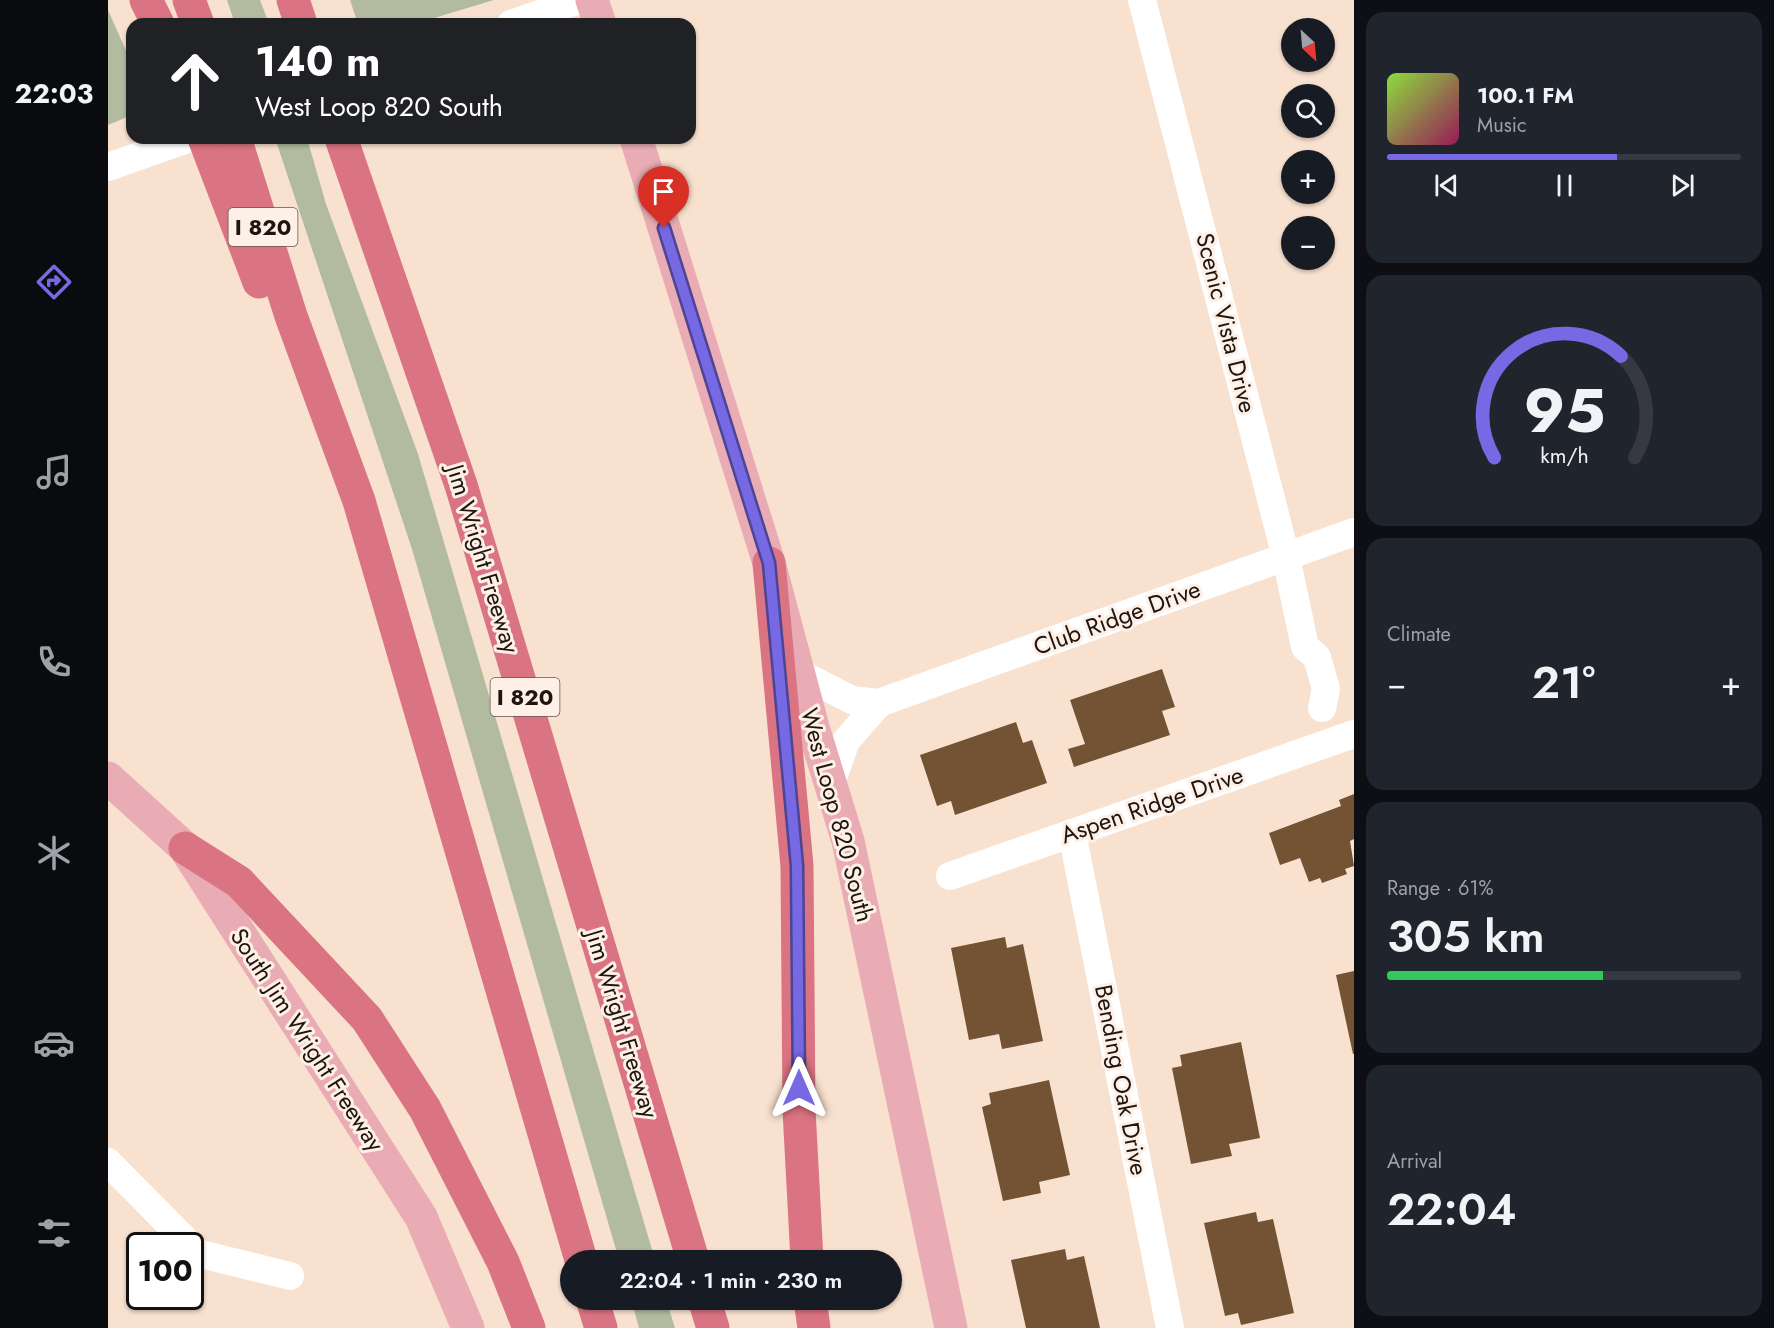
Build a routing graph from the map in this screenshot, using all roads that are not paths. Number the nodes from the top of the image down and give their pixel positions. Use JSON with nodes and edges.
{"nodes":[{"id":1,"x":146,"y":0,"type":"edge"},
{"id":2,"x":189,"y":0,"type":"edge"},
{"id":3,"x":293,"y":0,"type":"edge"},
{"id":4,"x":579,"y":0,"type":"edge"},
{"id":5,"x":592,"y":0,"type":"edge"},
{"id":6,"x":1142,"y":0,"type":"edge"},
{"id":7,"x":155,"y":18,"type":"edge"},
{"id":8,"x":196,"y":18,"type":"edge"},
{"id":9,"x":299,"y":18,"type":"edge"},
{"id":10,"x":528,"y":18,"type":"edge"},
{"id":11,"x":598,"y":18,"type":"edge"},
{"id":12,"x":173,"y":144,"type":"edge"},
{"id":13,"x":206,"y":144,"type":"edge"},
{"id":14,"x":236,"y":144,"type":"edge"},
{"id":15,"x":343,"y":144,"type":"edge"},
{"id":16,"x":638,"y":144,"type":"edge"},
{"id":17,"x":108,"y":167,"type":"edge"},
{"id":18,"x":291,"y":316,"type":"junction"},
{"id":19,"x":1354,"y":532,"type":"edge"},
{"id":20,"x":1286,"y":557,"type":"junction"},
{"id":21,"x":769,"y":563,"type":"junction"},
{"id":22,"x":799,"y":673,"type":"junction"},
{"id":23,"x":879,"y":703,"type":"junction"},
{"id":24,"x":1343,"y":737,"type":"edge"},
{"id":25,"x":108,"y":778,"type":"edge"},
{"id":26,"x":831,"y":783,"type":"junction"},
{"id":27,"x":1072,"y":833,"type":"junction"},
{"id":28,"x":185,"y":848,"type":"junction"},
{"id":29,"x":950,"y":876,"type":"dead end"},
{"id":30,"x":108,"y":1162,"type":"edge"},
{"id":31,"x":177,"y":1232,"type":"edge"},
{"id":32,"x":578,"y":1250,"type":"edge"},
{"id":33,"x":690,"y":1250,"type":"edge"},
{"id":34,"x":806,"y":1250,"type":"edge"},
{"id":35,"x":204,"y":1254,"type":"edge"},
{"id":36,"x":290,"y":1276,"type":"dead end"},
{"id":37,"x":595,"y":1310,"type":"edge"},
{"id":38,"x":707,"y":1310,"type":"edge"},
{"id":39,"x":811,"y":1310,"type":"edge"},
{"id":40,"x":468,"y":1328,"type":"edge"},
{"id":41,"x":529,"y":1328,"type":"edge"},
{"id":42,"x":601,"y":1328,"type":"edge"},
{"id":43,"x":713,"y":1328,"type":"edge"},
{"id":44,"x":813,"y":1328,"type":"edge"},
{"id":45,"x":951,"y":1328,"type":"edge"},
{"id":46,"x":1170,"y":1328,"type":"edge"}],
"edges":[{"from":1,"to":7,"type":"highway"},
{"from":2,"to":8,"type":"highway"},
{"from":3,"to":9,"type":"highway"},
{"from":4,"to":10,"type":"street"},
{"from":5,"to":11,"type":"main road"},
{"from":6,"to":20,"type":"street","name":"Scenic Vista Drive"},
{"from":12,"to":17,"type":"street"},
{"from":13,"to":18,"type":"highway"},
{"from":14,"to":18,"type":"highway","number":"I 820"},
{"from":15,"to":33,"type":"highway","name":"Jim Wright Freeway","number":"I 820"},
{"from":16,"to":21,"type":"main road","name":"West Loop 820 South"},
{"from":18,"to":32,"type":"highway","number":"I 820"},
{"from":19,"to":20,"type":"street","name":"Club Ridge Drive"},
{"from":20,"to":23,"type":"street","name":"Club Ridge Drive"},
{"from":20,"to":24,"type":"street","name":"Scenic Vista Drive"},
{"from":21,"to":22,"type":"main road","name":"West Loop 820 South"},
{"from":21,"to":34,"type":"highway"},
{"from":22,"to":23,"type":"street"},
{"from":22,"to":26,"type":"main road","name":"West Loop 820 South"},
{"from":23,"to":26,"type":"street"},
{"from":24,"to":27,"type":"street","name":"Aspen Ridge Drive"},
{"from":25,"to":28,"type":"main road","name":"South Jim Wright Freeway"},
{"from":26,"to":45,"type":"main road","name":"West Loop 820 South"},
{"from":27,"to":29,"type":"street","name":"Aspen Ridge Drive"},
{"from":27,"to":46,"type":"street","name":"Bending Oak Drive"},
{"from":28,"to":40,"type":"main road","name":"South Jim Wright Freeway"},
{"from":28,"to":41,"type":"highway"},
{"from":30,"to":31,"type":"street"},
{"from":35,"to":36,"type":"street"},
{"from":37,"to":42,"type":"highway"},
{"from":38,"to":43,"type":"highway"},
{"from":39,"to":44,"type":"highway"}]}
